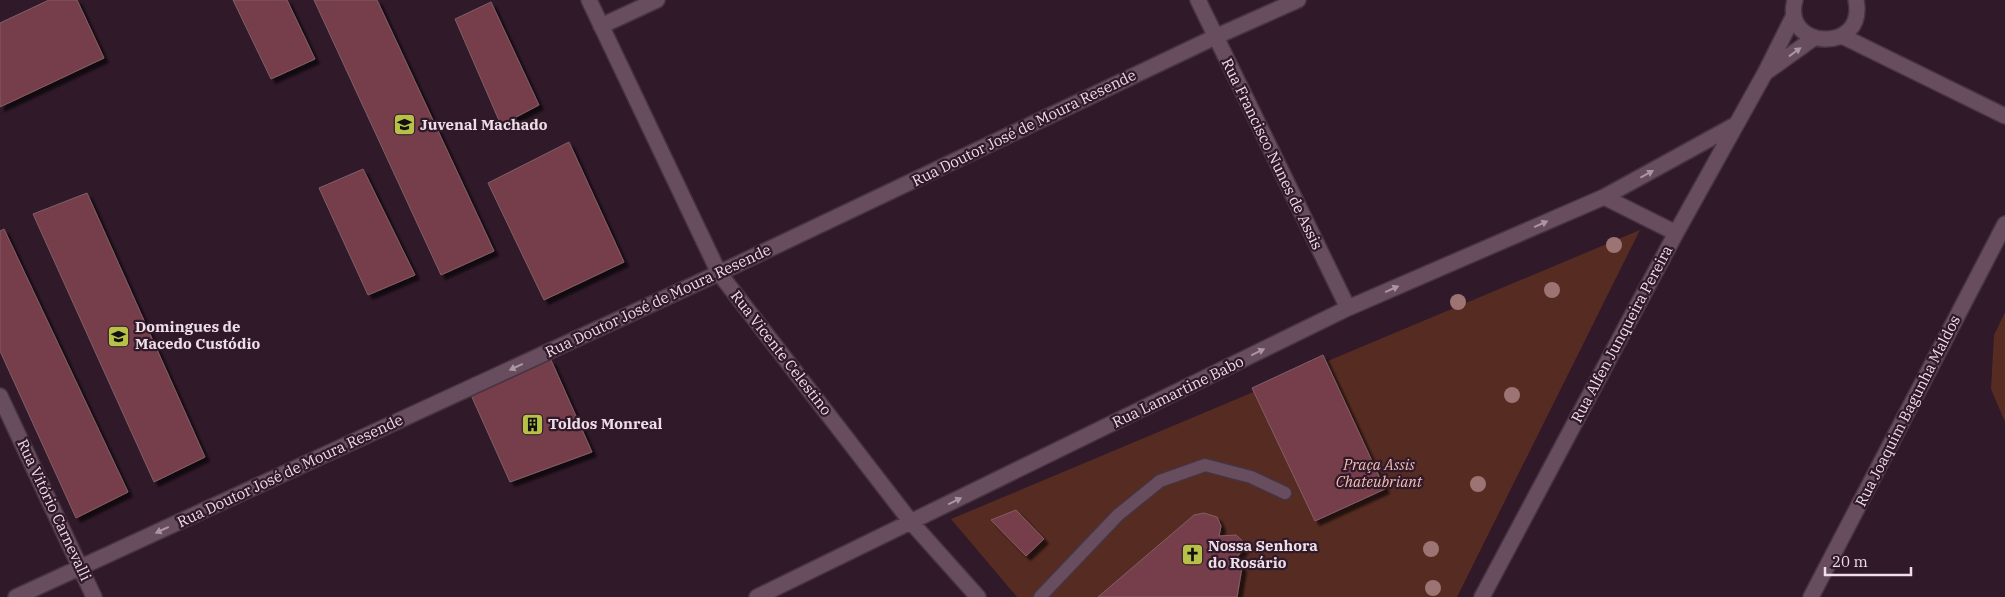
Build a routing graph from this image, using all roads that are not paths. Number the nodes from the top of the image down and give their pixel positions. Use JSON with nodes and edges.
{"nodes":[{"id":1,"x":589,"y":0,"type":"edge"},
{"id":2,"x":657,"y":0,"type":"edge"},
{"id":3,"x":1198,"y":0,"type":"edge"},
{"id":4,"x":1298,"y":0,"type":"edge"},
{"id":5,"x":1856,"y":0,"type":"edge"},
{"id":6,"x":1795,"y":8,"type":"edge"},
{"id":7,"x":601,"y":26,"type":"junction"},
{"id":8,"x":1215,"y":36,"type":"junction"},
{"id":9,"x":1842,"y":36,"type":"junction"},
{"id":10,"x":1814,"y":38,"type":"junction"},
{"id":11,"x":1765,"y":73,"type":"junction"},
{"id":12,"x":2005,"y":116,"type":"edge"},
{"id":13,"x":1735,"y":125,"type":"junction"},
{"id":14,"x":1604,"y":197,"type":"junction"},
{"id":15,"x":2005,"y":224,"type":"edge"},
{"id":16,"x":1676,"y":232,"type":"junction"},
{"id":17,"x":719,"y":274,"type":"junction"},
{"id":18,"x":1348,"y":308,"type":"junction"},
{"id":19,"x":0,"y":396,"type":"edge"},
{"id":20,"x":1285,"y":493,"type":"dead end"},
{"id":21,"x":911,"y":522,"type":"junction"},
{"id":22,"x":80,"y":567,"type":"junction"},
{"id":23,"x":16,"y":597,"type":"edge"},
{"id":24,"x":94,"y":597,"type":"edge"},
{"id":25,"x":757,"y":597,"type":"edge"},
{"id":26,"x":978,"y":597,"type":"edge"},
{"id":27,"x":1040,"y":597,"type":"edge"},
{"id":28,"x":1482,"y":597,"type":"edge"},
{"id":29,"x":1811,"y":597,"type":"edge"}],
"edges":[{"from":1,"to":7,"type":"street","name":"Rua Vicente Celestino"},
{"from":2,"to":7,"type":"street"},
{"from":3,"to":8,"type":"street","name":"Rua Francisco Nunes de Assis"},
{"from":4,"to":8,"type":"street","name":"Rua Doutor José de Moura Resende"},
{"from":5,"to":9,"type":"street"},
{"from":6,"to":10,"type":"street"},
{"from":6,"to":11,"type":"street"},
{"from":7,"to":17,"type":"street","name":"Rua Vicente Celestino"},
{"from":8,"to":17,"type":"street","name":"Rua Doutor José de Moura Resende"},
{"from":8,"to":18,"type":"street","name":"Rua Francisco Nunes de Assis"},
{"from":9,"to":10,"type":"street"},
{"from":9,"to":12,"type":"street"},
{"from":11,"to":10,"type":"street","one_way":true},
{"from":11,"to":13,"type":"street","name":"Rua Alfen Junqueira Pereira"},
{"from":14,"to":13,"type":"street","name":"Rua Lamartine Babo","one_way":true},
{"from":13,"to":16,"type":"street","name":"Rua Alfen Junqueira Pereira"},
{"from":14,"to":16,"type":"street"},
{"from":18,"to":14,"type":"street","name":"Rua Lamartine Babo","one_way":true},
{"from":15,"to":29,"type":"street","name":"Rua Joaquim Bagunha Maldos"},
{"from":16,"to":28,"type":"street","name":"Rua Alfen Junqueira Pereira"},
{"from":17,"to":21,"type":"street","name":"Rua Vicente Celestino"},
{"from":17,"to":22,"type":"street","name":"Rua Doutor José de Moura Resende","one_way":true},
{"from":21,"to":18,"type":"street","name":"Rua Lamartine Babo","one_way":true},
{"from":19,"to":22,"type":"street","name":"Rua Vitório Carnevalli"},
{"from":20,"to":27,"type":"lane"},
{"from":21,"to":25,"type":"street","name":"Rua Lamartine Babo"},
{"from":21,"to":26,"type":"street","name":"Rua Vicente Celestino"},
{"from":22,"to":23,"type":"street","name":"Rua Doutor José de Moura Resende"},
{"from":22,"to":24,"type":"street","name":"Rua Vitório Carnevalli"}]}
